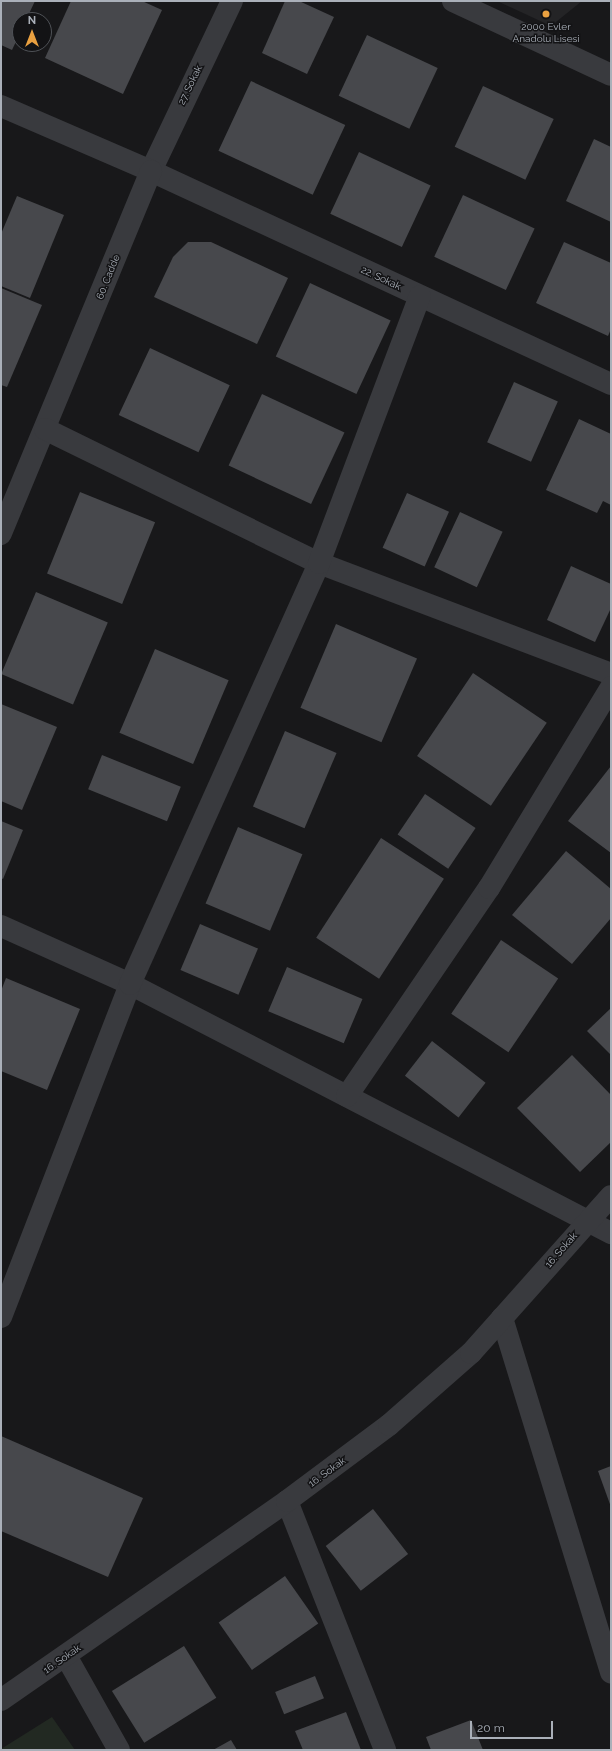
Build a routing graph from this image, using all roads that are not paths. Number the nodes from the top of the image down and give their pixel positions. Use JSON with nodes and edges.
{"nodes":[{"id":1,"x":232,"y":1,"type":"edge"},
{"id":2,"x":453,"y":1,"type":"edge"},
{"id":3,"x":611,"y":75,"type":"edge"},
{"id":4,"x":1,"y":106,"type":"edge"},
{"id":5,"x":151,"y":172,"type":"junction"},
{"id":6,"x":420,"y":296,"type":"junction"},
{"id":7,"x":611,"y":384,"type":"edge"},
{"id":8,"x":45,"y":429,"type":"junction"},
{"id":9,"x":1,"y":534,"type":"edge"},
{"id":10,"x":319,"y":563,"type":"junction"},
{"id":11,"x":611,"y":674,"type":"edge"},
{"id":12,"x":611,"y":688,"type":"edge"},
{"id":13,"x":1,"y":926,"type":"edge"},
{"id":14,"x":130,"y":984,"type":"junction"},
{"id":15,"x":347,"y":1096,"type":"junction"},
{"id":16,"x":611,"y":1196,"type":"edge"},
{"id":17,"x":589,"y":1219,"type":"junction"},
{"id":18,"x":611,"y":1233,"type":"edge"},
{"id":19,"x":2,"y":1313,"type":"edge"},
{"id":20,"x":502,"y":1318,"type":"junction"},
{"id":21,"x":287,"y":1501,"type":"junction"},
{"id":22,"x":66,"y":1656,"type":"junction"},
{"id":23,"x":611,"y":1673,"type":"edge"},
{"id":24,"x":1,"y":1700,"type":"edge"},
{"id":25,"x":119,"y":1750,"type":"edge"},
{"id":26,"x":385,"y":1750,"type":"edge"}],
"edges":[{"from":1,"to":5,"type":"street","name":"27. Sokak"},
{"from":2,"to":3,"type":"street"},
{"from":4,"to":5,"type":"street"},
{"from":5,"to":6,"type":"street","name":"22. Sokak"},
{"from":5,"to":8,"type":"street","name":"60. Cadde"},
{"from":6,"to":7,"type":"street","name":"22. Sokak"},
{"from":6,"to":10,"type":"street"},
{"from":8,"to":9,"type":"street","name":"60. Cadde"},
{"from":8,"to":10,"type":"street"},
{"from":10,"to":11,"type":"street"},
{"from":10,"to":14,"type":"street"},
{"from":12,"to":15,"type":"street"},
{"from":13,"to":14,"type":"street"},
{"from":14,"to":15,"type":"street"},
{"from":14,"to":19,"type":"street"},
{"from":15,"to":17,"type":"street"},
{"from":16,"to":17,"type":"street","name":"16. Sokak"},
{"from":17,"to":18,"type":"street"},
{"from":17,"to":20,"type":"street","name":"16. Sokak"},
{"from":20,"to":21,"type":"street","name":"16. Sokak"},
{"from":20,"to":23,"type":"street"},
{"from":21,"to":22,"type":"street","name":"16. Sokak"},
{"from":21,"to":26,"type":"street"},
{"from":22,"to":24,"type":"street","name":"16. Sokak"},
{"from":22,"to":25,"type":"street"}]}
